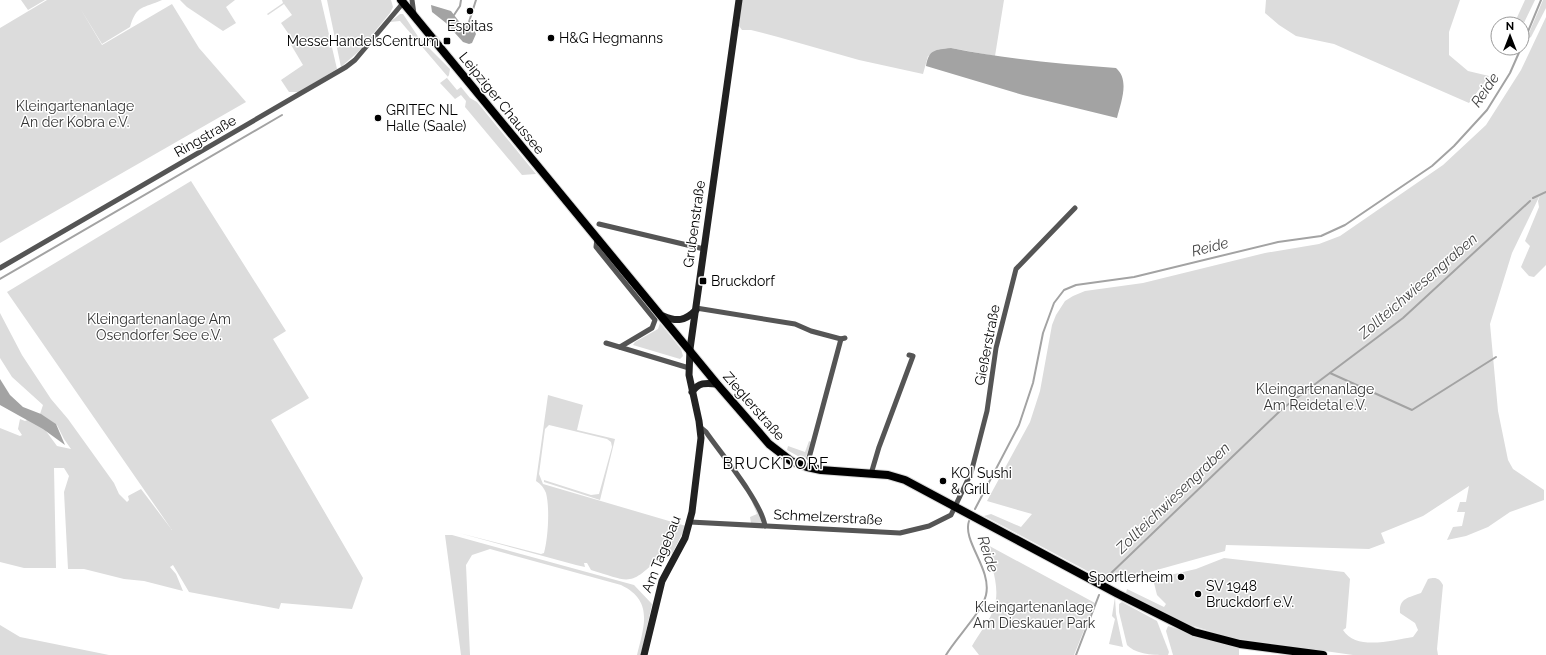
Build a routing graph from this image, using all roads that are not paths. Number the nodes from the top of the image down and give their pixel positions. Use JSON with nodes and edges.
{"nodes":[{"id":1,"x":412,"y":0,"type":"edge"},
{"id":2,"x":739,"y":0,"type":"edge"},
{"id":3,"x":402,"y":1,"type":"edge"},
{"id":4,"x":414,"y":15,"type":"junction"},
{"id":5,"x":1075,"y":208,"type":"dead end"},
{"id":6,"x":584,"y":222,"type":"joint"},
{"id":7,"x":599,"y":224,"type":"dead end"},
{"id":8,"x":597,"y":238,"type":"junction"},
{"id":9,"x":704,"y":249,"type":"junction"},
{"id":10,"x":0,"y":268,"type":"edge"},
{"id":11,"x":696,"y":309,"type":"junction"},
{"id":12,"x":663,"y":316,"type":"junction"},
{"id":13,"x":606,"y":343,"type":"dead end"},
{"id":14,"x":620,"y":347,"type":"junction"},
{"id":15,"x":690,"y":349,"type":"junction"},
{"id":16,"x":909,"y":355,"type":"dead end"},
{"id":17,"x":689,"y":368,"type":"junction"},
{"id":18,"x":717,"y":384,"type":"junction"},
{"id":19,"x":692,"y":392,"type":"junction"},
{"id":20,"x":700,"y":427,"type":"junction"},
{"id":21,"x":809,"y":458,"type":"dead end"},
{"id":22,"x":871,"y":474,"type":"junction"},
{"id":23,"x":955,"y":506,"type":"junction"},
{"id":24,"x":690,"y":522,"type":"junction"},
{"id":25,"x":765,"y":526,"type":"junction"},
{"id":26,"x":644,"y":655,"type":"edge"},
{"id":27,"x":1323,"y":655,"type":"edge"}],
"edges":[{"from":1,"to":4,"type":"street"},
{"from":2,"to":9,"type":"street","name":"Grubenstraße"},
{"from":3,"to":4,"type":"main road","name":"Leipziger Chaussee"},
{"from":3,"to":10,"type":"street","name":"Ringstraße"},
{"from":4,"to":6,"type":"main road","name":"Leipziger Chaussee"},
{"from":5,"to":23,"type":"street","name":"Gießerstraße"},
{"from":6,"to":8,"type":"main road","name":"Zieglerstraße"},
{"from":7,"to":9,"type":"street"},
{"from":8,"to":12,"type":"main road","name":"Zieglerstraße"},
{"from":8,"to":14,"type":"street","name":"Zieglerstraße"},
{"from":9,"to":11,"type":"street","name":"Grubenstraße"},
{"from":11,"to":12,"type":"street"},
{"from":11,"to":15,"type":"street","name":"Grubenstraße"},
{"from":11,"to":21,"type":"street"},
{"from":12,"to":15,"type":"main road","name":"Zieglerstraße"},
{"from":13,"to":14,"type":"street"},
{"from":14,"to":17,"type":"street"},
{"from":15,"to":17,"type":"street","name":"Am Tagebau"},
{"from":15,"to":18,"type":"main road","name":"Zieglerstraße"},
{"from":16,"to":22,"type":"street"},
{"from":17,"to":19,"type":"street","name":"Am Tagebau"},
{"from":18,"to":19,"type":"street"},
{"from":18,"to":22,"type":"main road","name":"Zieglerstraße"},
{"from":19,"to":20,"type":"street","name":"Am Tagebau"},
{"from":20,"to":24,"type":"street","name":"Am Tagebau"},
{"from":20,"to":25,"type":"street"},
{"from":22,"to":23,"type":"main road","name":"Zieglerstraße"},
{"from":23,"to":25,"type":"street","name":"Schmelzerstraße"},
{"from":23,"to":27,"type":"main road","name":"Zieglerstraße"},
{"from":24,"to":25,"type":"street","name":"Schmelzerstraße"},
{"from":24,"to":26,"type":"street","name":"Am Tagebau"}]}
